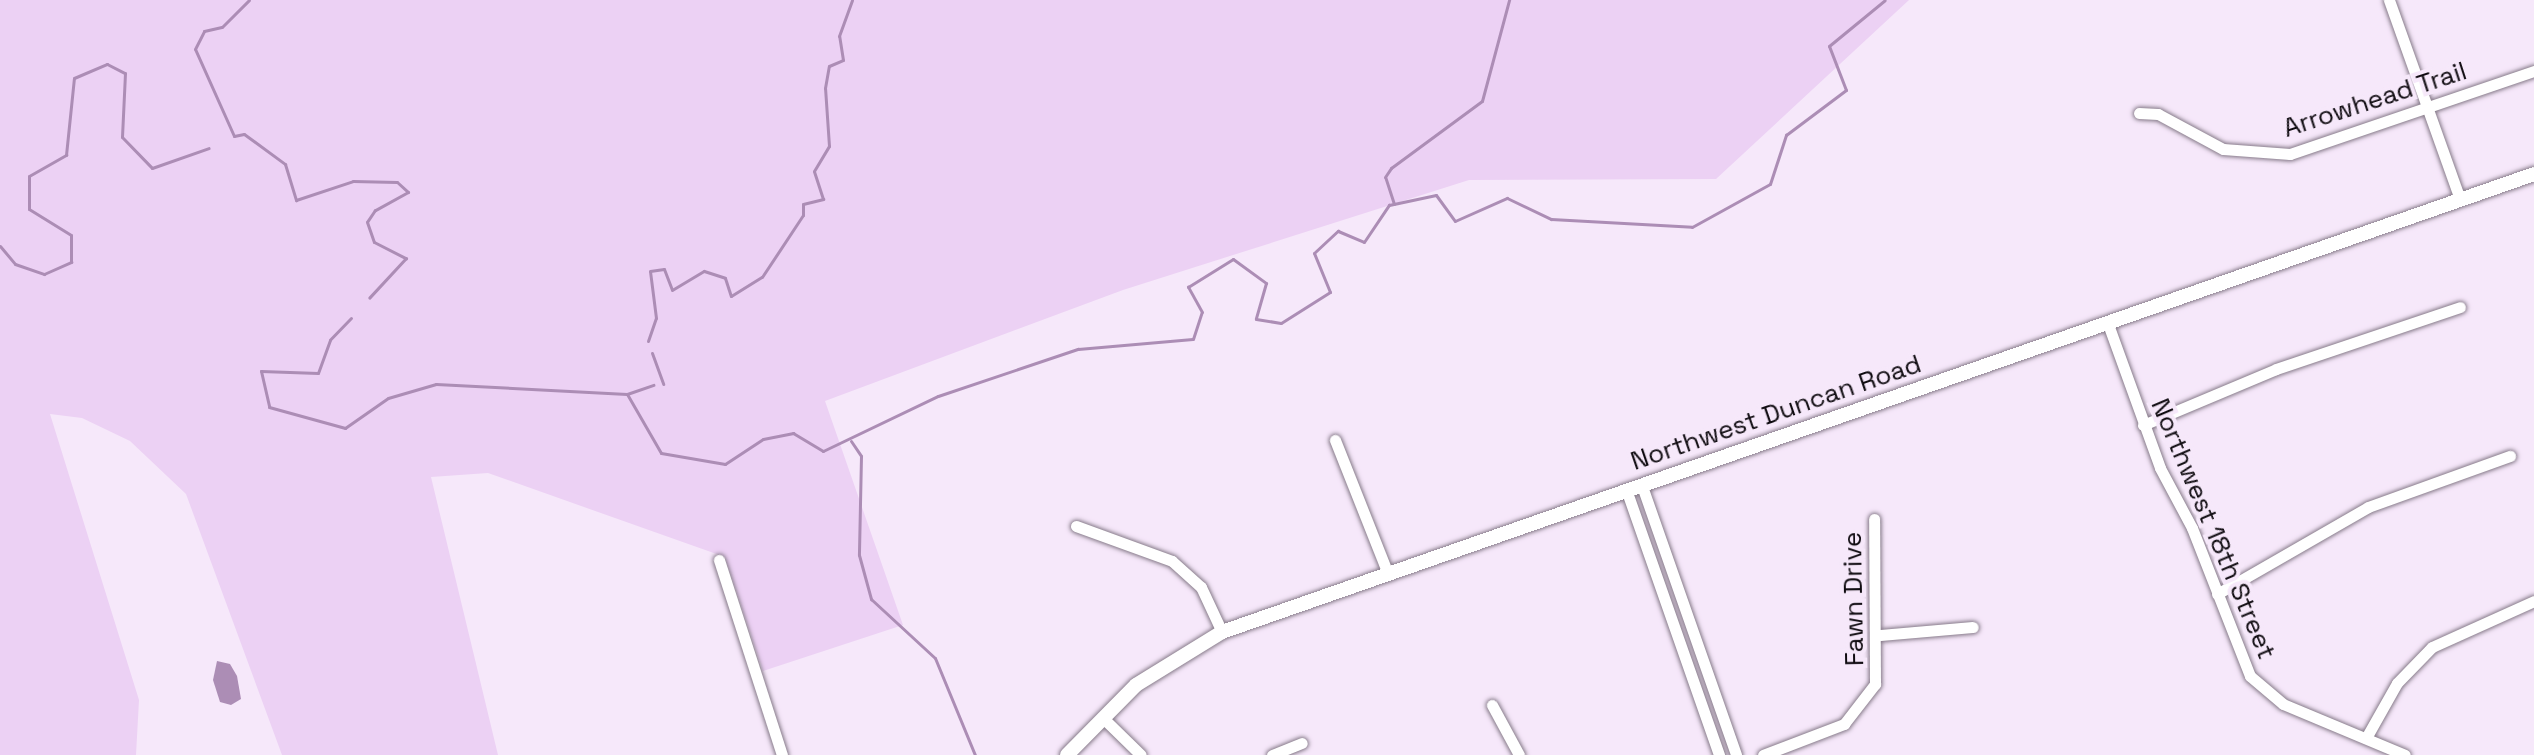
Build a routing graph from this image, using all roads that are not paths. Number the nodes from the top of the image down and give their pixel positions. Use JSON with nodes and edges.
{"nodes":[{"id":1,"x":2389,"y":0,"type":"edge"},
{"id":2,"x":2534,"y":71,"type":"edge"},
{"id":3,"x":2426,"y":109,"type":"junction"},
{"id":4,"x":2139,"y":113,"type":"dead end"},
{"id":5,"x":2534,"y":174,"type":"edge"},
{"id":6,"x":2460,"y":199,"type":"junction"},
{"id":7,"x":2460,"y":307,"type":"dead end"},
{"id":8,"x":2108,"y":324,"type":"junction"},
{"id":9,"x":2143,"y":425,"type":"junction"},
{"id":10,"x":1335,"y":440,"type":"dead end"},
{"id":11,"x":2510,"y":456,"type":"dead end"},
{"id":12,"x":1642,"y":486,"type":"junction"},
{"id":13,"x":1627,"y":492,"type":"junction"},
{"id":14,"x":1874,"y":519,"type":"dead end"},
{"id":15,"x":1076,"y":526,"type":"dead end"},
{"id":16,"x":719,"y":560,"type":"dead end"},
{"id":17,"x":1388,"y":574,"type":"junction"},
{"id":18,"x":2217,"y":594,"type":"junction"},
{"id":19,"x":2534,"y":601,"type":"edge"},
{"id":20,"x":1973,"y":627,"type":"dead end"},
{"id":21,"x":1692,"y":630,"type":"junction"},
{"id":22,"x":1222,"y":632,"type":"junction"},
{"id":23,"x":1677,"y":635,"type":"junction"},
{"id":24,"x":1880,"y":635,"type":"junction"},
{"id":25,"x":1492,"y":705,"type":"dead end"},
{"id":26,"x":1102,"y":717,"type":"junction"},
{"id":27,"x":2366,"y":738,"type":"junction"},
{"id":28,"x":1302,"y":743,"type":"dead end"},
{"id":29,"x":782,"y":755,"type":"edge"},
{"id":30,"x":1067,"y":755,"type":"edge"},
{"id":31,"x":1141,"y":755,"type":"edge"},
{"id":32,"x":1272,"y":755,"type":"edge"},
{"id":33,"x":1519,"y":755,"type":"edge"},
{"id":34,"x":1719,"y":755,"type":"edge"},
{"id":35,"x":1736,"y":755,"type":"edge"},
{"id":36,"x":1763,"y":755,"type":"edge"},
{"id":37,"x":2405,"y":755,"type":"edge"}],
"edges":[{"from":1,"to":3,"type":"street"},
{"from":2,"to":3,"type":"street","name":"Arrowhead Trail"},
{"from":3,"to":4,"type":"street","name":"Arrowhead Trail"},
{"from":3,"to":6,"type":"street"},
{"from":5,"to":6,"type":"street","name":"Northwest Duncan Road"},
{"from":6,"to":8,"type":"street","name":"Northwest Duncan Road"},
{"from":7,"to":9,"type":"street"},
{"from":8,"to":9,"type":"street","name":"Northwest 18th Street"},
{"from":8,"to":12,"type":"street","name":"Northwest Duncan Road"},
{"from":9,"to":18,"type":"street","name":"Northwest 18th Street"},
{"from":10,"to":17,"type":"street"},
{"from":11,"to":18,"type":"street"},
{"from":12,"to":13,"type":"street","name":"Northwest Duncan Road"},
{"from":12,"to":21,"type":"street"},
{"from":13,"to":17,"type":"street","name":"Northwest Duncan Road"},
{"from":13,"to":23,"type":"street"},
{"from":14,"to":24,"type":"street","name":"Fawn Drive"},
{"from":15,"to":22,"type":"street"},
{"from":16,"to":29,"type":"street"},
{"from":17,"to":22,"type":"street","name":"Northwest Duncan Road"},
{"from":18,"to":27,"type":"street","name":"Northwest 18th Street"},
{"from":19,"to":27,"type":"street"},
{"from":20,"to":24,"type":"street"},
{"from":21,"to":23,"type":"street"},
{"from":21,"to":35,"type":"street"},
{"from":22,"to":26,"type":"street","name":"Northwest Duncan Road"},
{"from":23,"to":34,"type":"street"},
{"from":24,"to":36,"type":"street","name":"Fawn Drive"},
{"from":25,"to":33,"type":"street"},
{"from":26,"to":30,"type":"street","name":"Northwest Duncan Road"},
{"from":26,"to":31,"type":"street"},
{"from":27,"to":37,"type":"street","name":"Northwest 18th Street"},
{"from":28,"to":32,"type":"street"}]}
